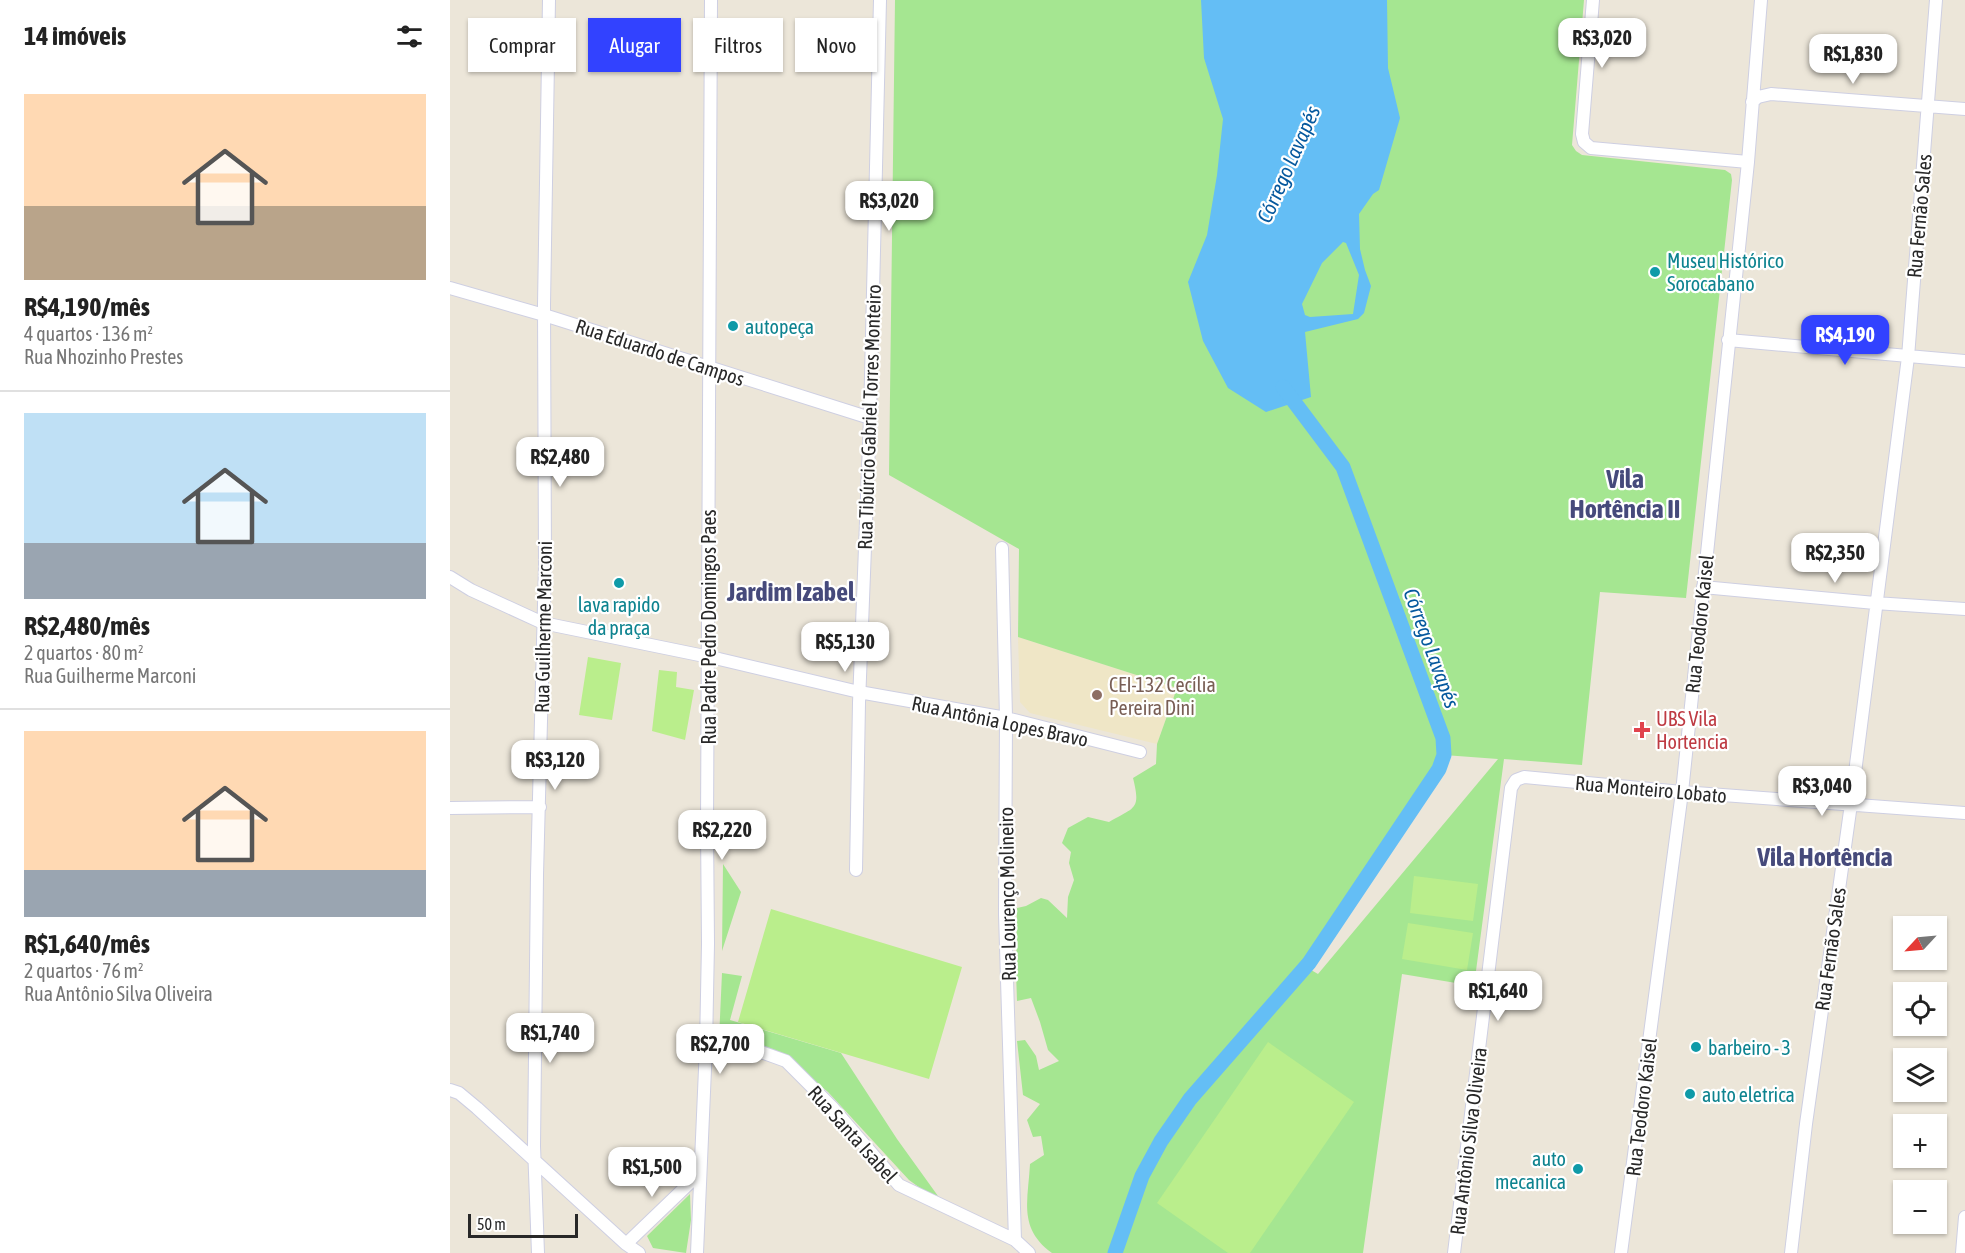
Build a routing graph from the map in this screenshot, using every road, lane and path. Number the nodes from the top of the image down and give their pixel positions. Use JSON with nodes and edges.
{"nodes":[{"id":1,"x":549,"y":0,"type":"edge"},
{"id":2,"x":711,"y":0,"type":"edge"},
{"id":3,"x":880,"y":0,"type":"edge"},
{"id":4,"x":1593,"y":0,"type":"edge"},
{"id":5,"x":1761,"y":0,"type":"edge"},
{"id":6,"x":1936,"y":0,"type":"edge"},
{"id":7,"x":1752,"y":102,"type":"junction"},
{"id":8,"x":1928,"y":106,"type":"junction"},
{"id":9,"x":1965,"y":109,"type":"edge"},
{"id":10,"x":1748,"y":162,"type":"junction"},
{"id":11,"x":450,"y":288,"type":"edge"},
{"id":12,"x":544,"y":315,"type":"junction"},
{"id":13,"x":1728,"y":340,"type":"junction"},
{"id":14,"x":1908,"y":357,"type":"junction"},
{"id":15,"x":1965,"y":362,"type":"edge"},
{"id":16,"x":710,"y":368,"type":"junction"},
{"id":17,"x":870,"y":418,"type":"junction"},
{"id":18,"x":1002,"y":548,"type":"dead end"},
{"id":19,"x":450,"y":577,"type":"edge"},
{"id":20,"x":1703,"y":587,"type":"junction"},
{"id":21,"x":1875,"y":603,"type":"junction"},
{"id":22,"x":1965,"y":609,"type":"edge"},
{"id":23,"x":543,"y":623,"type":"junction"},
{"id":24,"x":708,"y":657,"type":"junction"},
{"id":25,"x":859,"y":692,"type":"junction"},
{"id":26,"x":1006,"y":718,"type":"junction"},
{"id":27,"x":1140,"y":752,"type":"dead end"},
{"id":28,"x":1516,"y":780,"type":"joint"},
{"id":29,"x":1682,"y":792,"type":"junction"},
{"id":30,"x":1851,"y":804,"type":"junction"},
{"id":31,"x":540,"y":807,"type":"junction"},
{"id":32,"x":450,"y":808,"type":"edge"},
{"id":33,"x":1965,"y":813,"type":"edge"},
{"id":34,"x":856,"y":870,"type":"dead end"},
{"id":35,"x":706,"y":1046,"type":"junction"},
{"id":36,"x":450,"y":1090,"type":"edge"},
{"id":37,"x":534,"y":1160,"type":"junction"},
{"id":38,"x":699,"y":1174,"type":"junction"},
{"id":39,"x":1965,"y":1217,"type":"edge"},
{"id":40,"x":1015,"y":1240,"type":"junction"},
{"id":41,"x":626,"y":1244,"type":"junction"},
{"id":42,"x":538,"y":1253,"type":"edge"},
{"id":43,"x":639,"y":1253,"type":"edge"},
{"id":44,"x":697,"y":1253,"type":"edge"},
{"id":45,"x":1029,"y":1253,"type":"edge"},
{"id":46,"x":1454,"y":1253,"type":"edge"},
{"id":47,"x":1621,"y":1253,"type":"edge"},
{"id":48,"x":1791,"y":1253,"type":"edge"},
{"id":49,"x":1962,"y":1253,"type":"edge"}],
"edges":[{"from":1,"to":12,"type":"street","name":"Rua Guilherme Marconi"},
{"from":2,"to":16,"type":"street","name":"Rua Padre Pedro Domingos Paes"},
{"from":3,"to":17,"type":"street","name":"Rua Tibúrcio Gabriel Torres Monteiro"},
{"from":4,"to":10,"type":"street"},
{"from":5,"to":7,"type":"street","name":"Rua Teodoro Kaisel"},
{"from":6,"to":8,"type":"street","name":"Rua Fernão Sales"},
{"from":7,"to":8,"type":"street"},
{"from":7,"to":10,"type":"street","name":"Rua Teodoro Kaisel"},
{"from":8,"to":9,"type":"street"},
{"from":8,"to":14,"type":"street","name":"Rua Fernão Sales"},
{"from":10,"to":13,"type":"street","name":"Rua Teodoro Kaisel"},
{"from":11,"to":12,"type":"street","name":"Rua Eduardo de Campos"},
{"from":12,"to":16,"type":"street","name":"Rua Eduardo de Campos"},
{"from":12,"to":23,"type":"street","name":"Rua Guilherme Marconi"},
{"from":13,"to":14,"type":"street"},
{"from":13,"to":20,"type":"street","name":"Rua Teodoro Kaisel"},
{"from":14,"to":15,"type":"street"},
{"from":14,"to":21,"type":"street","name":"Rua Fernão Sales"},
{"from":16,"to":17,"type":"street","name":"Rua Eduardo de Campos"},
{"from":16,"to":24,"type":"street","name":"Rua Padre Pedro Domingos Paes"},
{"from":17,"to":25,"type":"street","name":"Rua Tibúrcio Gabriel Torres Monteiro"},
{"from":18,"to":26,"type":"street","name":"Rua Lourenço Molineiro"},
{"from":19,"to":23,"type":"street","name":"Rua Antônia Lopes Bravo"},
{"from":20,"to":21,"type":"street"},
{"from":20,"to":29,"type":"street","name":"Rua Teodoro Kaisel"},
{"from":21,"to":22,"type":"street"},
{"from":21,"to":30,"type":"street","name":"Rua Fernão Sales"},
{"from":23,"to":24,"type":"street","name":"Rua Antônia Lopes Bravo"},
{"from":23,"to":31,"type":"street","name":"Rua Guilherme Marconi"},
{"from":24,"to":25,"type":"street","name":"Rua Antônia Lopes Bravo"},
{"from":24,"to":35,"type":"street","name":"Rua Padre Pedro Domingos Paes"},
{"from":25,"to":26,"type":"street","name":"Rua Antônia Lopes Bravo"},
{"from":25,"to":34,"type":"street","name":"Rua Tibúrcio Gabriel Torres Monteiro"},
{"from":26,"to":27,"type":"street","name":"Rua Antônia Lopes Bravo"},
{"from":26,"to":40,"type":"street","name":"Rua Lourenço Molineiro"},
{"from":28,"to":29,"type":"street","name":"Rua Monteiro Lobato"},
{"from":28,"to":46,"type":"street","name":"Rua Antônio Silva Oliveira"},
{"from":29,"to":30,"type":"street","name":"Rua Monteiro Lobato"},
{"from":29,"to":47,"type":"street","name":"Rua Teodoro Kaisel"},
{"from":30,"to":33,"type":"street","name":"Rua Monteiro Lobato"},
{"from":30,"to":48,"type":"street","name":"Rua Fernão Sales"},
{"from":31,"to":32,"type":"street"},
{"from":31,"to":37,"type":"street","name":"Rua Guilherme Marconi"},
{"from":35,"to":38,"type":"street","name":"Rua Padre Pedro Domingos Paes"},
{"from":35,"to":40,"type":"street","name":"Rua Santa Isabel"},
{"from":36,"to":37,"type":"street"},
{"from":37,"to":41,"type":"street"},
{"from":37,"to":42,"type":"street","name":"Rua Guilherme Marconi"},
{"from":38,"to":41,"type":"street"},
{"from":38,"to":44,"type":"street","name":"Rua Padre Pedro Domingos Paes"},
{"from":39,"to":49,"type":"street"},
{"from":40,"to":45,"type":"street","name":"Rua Santa Isabel"},
{"from":41,"to":43,"type":"street"}]}
